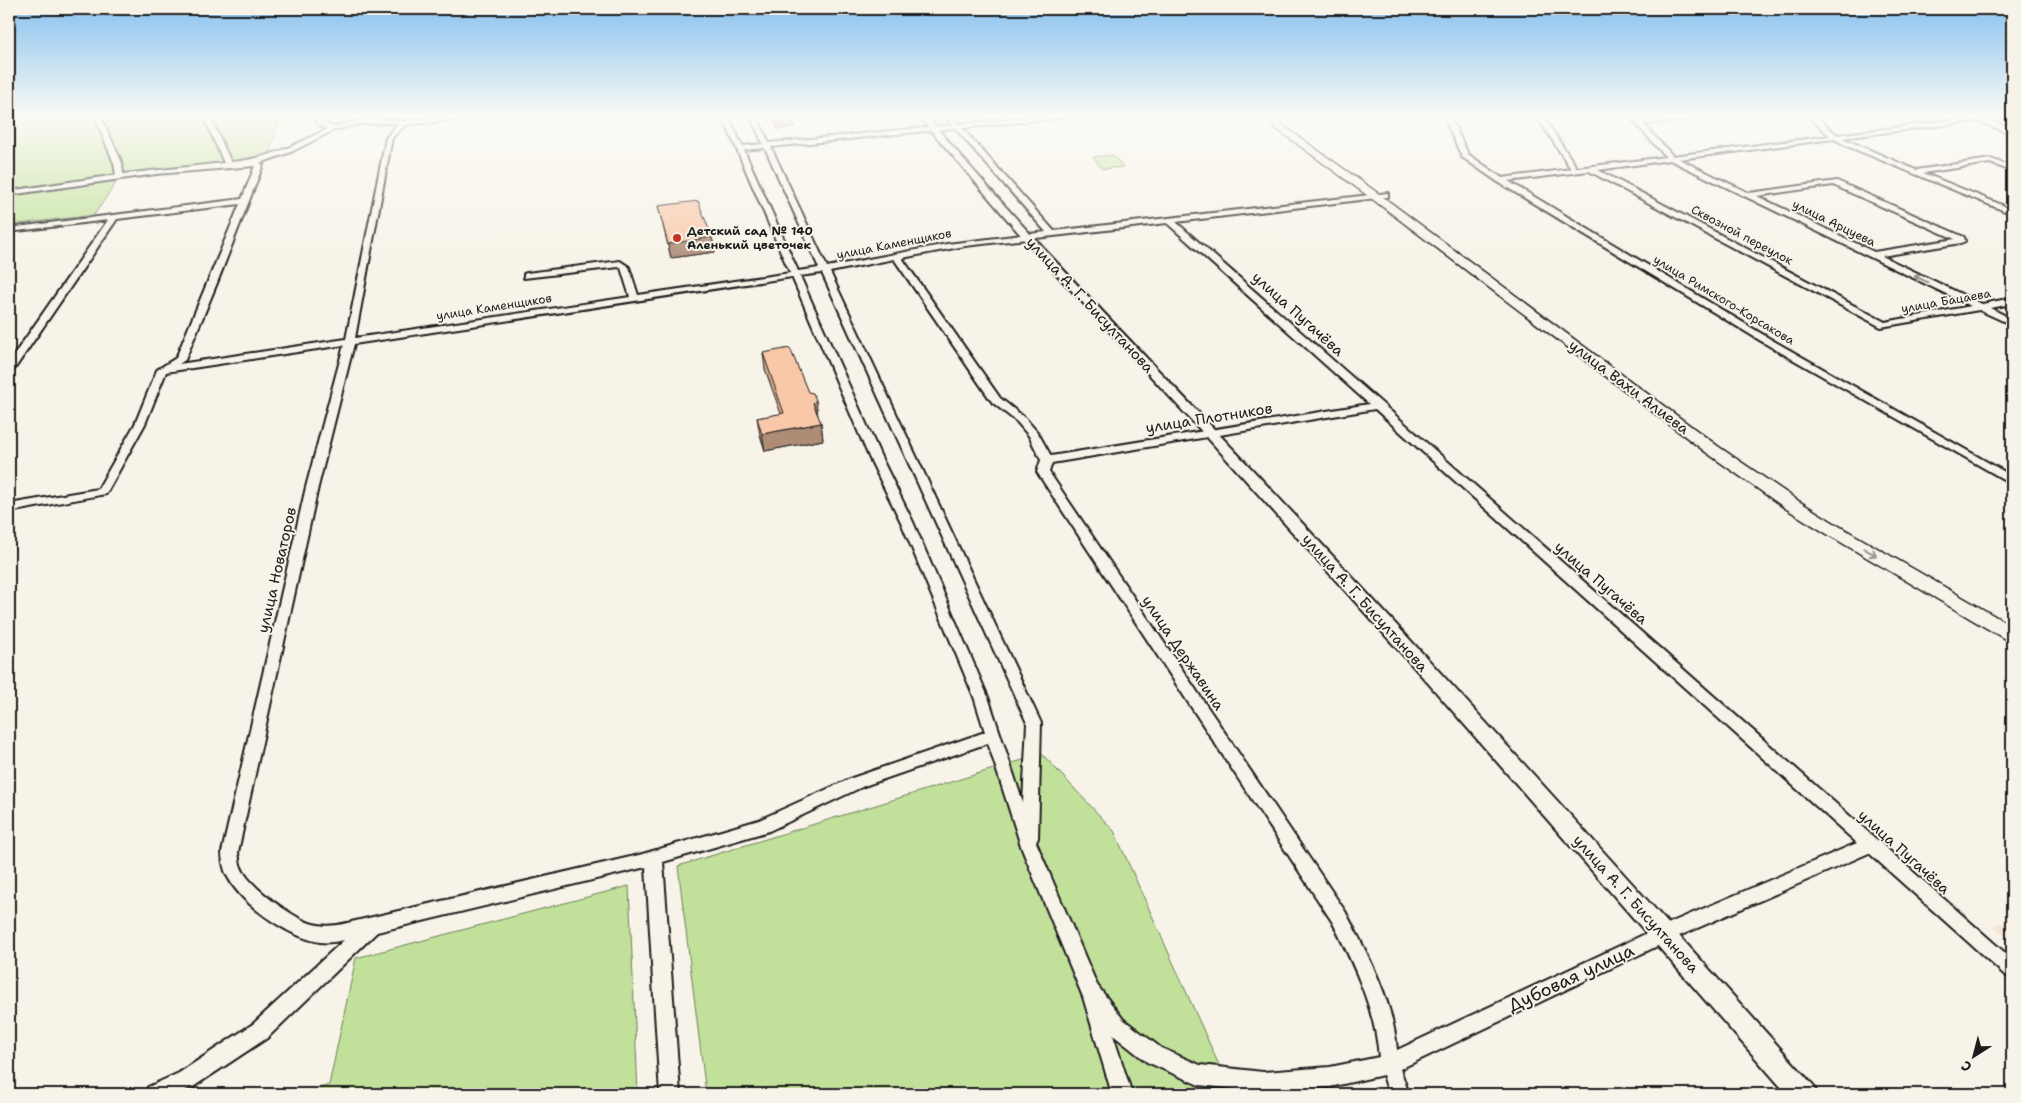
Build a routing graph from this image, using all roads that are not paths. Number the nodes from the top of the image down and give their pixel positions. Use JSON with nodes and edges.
{"nodes":[{"id":1,"x":118,"y":166,"type":"edge"},
{"id":2,"x":207,"y":166,"type":"edge"},
{"id":3,"x":259,"y":166,"type":"edge"},
{"id":4,"x":384,"y":166,"type":"edge"},
{"id":5,"x":749,"y":166,"type":"edge"},
{"id":6,"x":776,"y":166,"type":"edge"},
{"id":7,"x":966,"y":166,"type":"edge"},
{"id":8,"x":993,"y":166,"type":"edge"},
{"id":9,"x":1337,"y":166,"type":"edge"},
{"id":10,"x":1341,"y":166,"type":"edge"},
{"id":11,"x":1481,"y":166,"type":"edge"},
{"id":12,"x":1573,"y":166,"type":"edge"},
{"id":13,"x":1602,"y":166,"type":"edge"},
{"id":14,"x":1690,"y":166,"type":"edge"},
{"id":15,"x":1901,"y":166,"type":"edge"},
{"id":16,"x":1953,"y":166,"type":"edge"},
{"id":17,"x":1589,"y":168,"type":"junction"},
{"id":18,"x":1575,"y":170,"type":"junction"},
{"id":19,"x":1914,"y":172,"type":"junction"},
{"id":20,"x":120,"y":177,"type":"junction"},
{"id":21,"x":1501,"y":180,"type":"junction"},
{"id":22,"x":9,"y":193,"type":"edge"},
{"id":23,"x":1750,"y":194,"type":"junction"},
{"id":24,"x":1380,"y":196,"type":"junction"},
{"id":25,"x":245,"y":202,"type":"junction"},
{"id":26,"x":2012,"y":212,"type":"edge"},
{"id":27,"x":115,"y":216,"type":"junction"},
{"id":28,"x":1169,"y":220,"type":"junction"},
{"id":29,"x":9,"y":230,"type":"edge"},
{"id":30,"x":1052,"y":234,"type":"junction"},
{"id":31,"x":1026,"y":237,"type":"junction"},
{"id":32,"x":1872,"y":255,"type":"junction"},
{"id":33,"x":897,"y":257,"type":"junction"},
{"id":34,"x":824,"y":270,"type":"junction"},
{"id":35,"x":795,"y":274,"type":"junction"},
{"id":36,"x":527,"y":276,"type":"dead end"},
{"id":37,"x":635,"y":299,"type":"junction"},
{"id":38,"x":2012,"y":301,"type":"edge"},
{"id":39,"x":1979,"y":307,"type":"junction"},
{"id":40,"x":2012,"y":322,"type":"edge"},
{"id":41,"x":1884,"y":325,"type":"joint"},
{"id":42,"x":350,"y":341,"type":"junction"},
{"id":43,"x":9,"y":368,"type":"edge"},
{"id":44,"x":162,"y":370,"type":"junction"},
{"id":45,"x":1376,"y":406,"type":"junction"},
{"id":46,"x":1211,"y":433,"type":"junction"},
{"id":47,"x":1047,"y":460,"type":"junction"},
{"id":48,"x":2012,"y":481,"type":"edge"},
{"id":49,"x":9,"y":508,"type":"edge"},
{"id":50,"x":2012,"y":620,"type":"edge"},
{"id":51,"x":2012,"y":634,"type":"edge"},
{"id":52,"x":993,"y":735,"type":"junction"},
{"id":53,"x":1872,"y":844,"type":"junction"},
{"id":54,"x":1030,"y":848,"type":"junction"},
{"id":55,"x":654,"y":858,"type":"junction"},
{"id":56,"x":372,"y":925,"type":"junction"},
{"id":57,"x":1664,"y":934,"type":"junction"},
{"id":58,"x":2012,"y":970,"type":"edge"},
{"id":59,"x":1090,"y":991,"type":"junction"},
{"id":60,"x":1389,"y":1064,"type":"junction"},
{"id":61,"x":155,"y":1094,"type":"edge"},
{"id":62,"x":670,"y":1094,"type":"edge"},
{"id":63,"x":1122,"y":1094,"type":"edge"},
{"id":64,"x":1399,"y":1094,"type":"edge"},
{"id":65,"x":1804,"y":1094,"type":"edge"}],
"edges":[{"from":1,"to":20,"type":"street"},
{"from":2,"to":20,"type":"street"},
{"from":3,"to":25,"type":"street"},
{"from":4,"to":42,"type":"street","name":"улица Новаторов"},
{"from":5,"to":35,"type":"street"},
{"from":6,"to":34,"type":"street"},
{"from":7,"to":31,"type":"street","name":"улица А. Г. Бисултанова"},
{"from":8,"to":30,"type":"street","name":"улица А. Г. Бисултанова"},
{"from":9,"to":24,"type":"main road","name":"улица Вахи Алиева"},
{"from":10,"to":24,"type":"main road","name":"улица Вахи Алиева"},
{"from":11,"to":21,"type":"street","name":"улица Римского-Корсакова"},
{"from":12,"to":18,"type":"street"},
{"from":13,"to":17,"type":"street"},
{"from":14,"to":23,"type":"street","name":"улица Арцуева"},
{"from":15,"to":19,"type":"street"},
{"from":16,"to":19,"type":"street"},
{"from":17,"to":18,"type":"street"},
{"from":17,"to":41,"type":"street","name":"Сквозной переулок"},
{"from":18,"to":21,"type":"street"},
{"from":19,"to":26,"type":"street"},
{"from":20,"to":22,"type":"street"},
{"from":21,"to":48,"type":"street","name":"улица Римского-Корсакова"},
{"from":23,"to":32,"type":"street","name":"улица Арцуева"},
{"from":23,"to":32,"type":"street"},
{"from":24,"to":28,"type":"street","name":"улица Каменщиков"},
{"from":24,"to":50,"type":"main road","name":"улица Вахи Алиева"},
{"from":24,"to":51,"type":"main road","name":"улица Вахи Алиева","one_way":true},
{"from":25,"to":27,"type":"street"},
{"from":25,"to":44,"type":"street"},
{"from":27,"to":29,"type":"street"},
{"from":27,"to":43,"type":"street"},
{"from":28,"to":30,"type":"street","name":"улица Каменщиков"},
{"from":28,"to":45,"type":"street","name":"улица Пугачёва"},
{"from":30,"to":31,"type":"street","name":"улица Каменщиков"},
{"from":31,"to":33,"type":"street","name":"улица Каменщиков"},
{"from":31,"to":46,"type":"street","name":"улица А. Г. Бисултанова"},
{"from":39,"to":32,"type":"street","name":"улица Арцуева","one_way":true},
{"from":33,"to":34,"type":"street","name":"улица Каменщиков"},
{"from":33,"to":47,"type":"street","name":"улица Державина"},
{"from":34,"to":35,"type":"street","name":"улица Каменщиков"},
{"from":34,"to":54,"type":"street"},
{"from":35,"to":37,"type":"street","name":"улица Каменщиков"},
{"from":35,"to":52,"type":"street"},
{"from":36,"to":37,"type":"street"},
{"from":37,"to":42,"type":"street","name":"улица Каменщиков"},
{"from":38,"to":39,"type":"street","name":"улица Бацаева"},
{"from":39,"to":40,"type":"street","name":"улица Арцуева"},
{"from":39,"to":41,"type":"street","name":"улица Бацаева"},
{"from":42,"to":44,"type":"street","name":"улица Каменщиков"},
{"from":42,"to":56,"type":"street","name":"улица Новаторов"},
{"from":44,"to":49,"type":"street"},
{"from":45,"to":46,"type":"street","name":"улица Плотников"},
{"from":45,"to":53,"type":"street","name":"улица Пугачёва"},
{"from":46,"to":47,"type":"street","name":"улица Плотников"},
{"from":46,"to":57,"type":"street","name":"улица А. Г. Бисултанова"},
{"from":47,"to":60,"type":"street","name":"улица Державина"},
{"from":52,"to":54,"type":"street"},
{"from":52,"to":55,"type":"street","name":"улица Новаторов"},
{"from":53,"to":57,"type":"street","name":"Дубовая улица"},
{"from":53,"to":58,"type":"street","name":"улица Пугачёва"},
{"from":54,"to":59,"type":"street"},
{"from":55,"to":56,"type":"street","name":"улица Новаторов"},
{"from":55,"to":62,"type":"street"},
{"from":56,"to":61,"type":"street"},
{"from":57,"to":60,"type":"street","name":"Дубовая улица"},
{"from":57,"to":65,"type":"street","name":"улица А. Г. Бисултанова"},
{"from":59,"to":60,"type":"street","name":"Дубовая улица"},
{"from":59,"to":63,"type":"street"},
{"from":60,"to":64,"type":"street","name":"улица Державина"}]}
